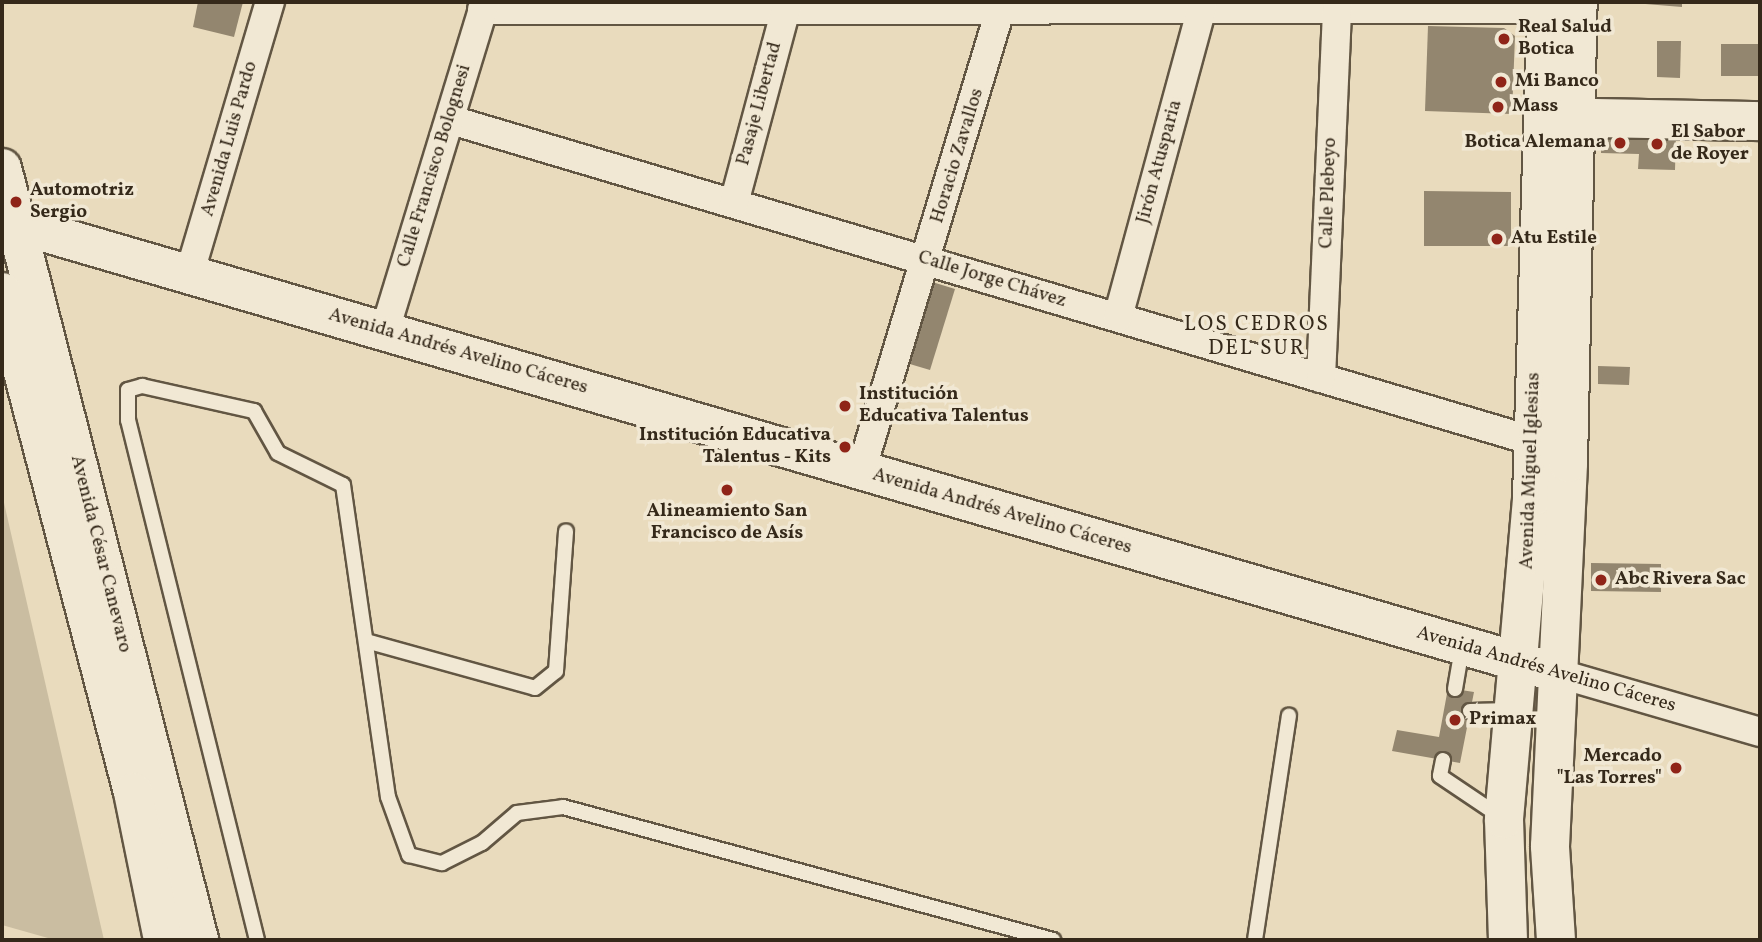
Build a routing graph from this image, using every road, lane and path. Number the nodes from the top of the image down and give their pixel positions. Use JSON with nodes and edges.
{"nodes":[{"id":1,"x":270,"y":2,"type":"edge"},
{"id":2,"x":1003,"y":4,"type":"edge"},
{"id":3,"x":1106,"y":4,"type":"edge"},
{"id":4,"x":1557,"y":4,"type":"edge"},
{"id":5,"x":787,"y":5,"type":"junction"},
{"id":6,"x":484,"y":6,"type":"edge"},
{"id":7,"x":1202,"y":7,"type":"junction"},
{"id":8,"x":1337,"y":8,"type":"junction"},
{"id":9,"x":1760,"y":95,"type":"edge"},
{"id":10,"x":1560,"y":103,"type":"junction"},
{"id":11,"x":451,"y":120,"type":"junction"},
{"id":12,"x":1760,"y":121,"type":"edge"},
{"id":13,"x":2,"y":168,"type":"edge"},
{"id":14,"x":734,"y":203,"type":"junction"},
{"id":15,"x":9,"y":222,"type":"edge"},
{"id":16,"x":926,"y":260,"type":"junction"},
{"id":17,"x":189,"y":275,"type":"junction"},
{"id":18,"x":12,"y":304,"type":"edge"},
{"id":19,"x":1118,"y":317,"type":"junction"},
{"id":20,"x":385,"y":330,"type":"junction"},
{"id":21,"x":17,"y":348,"type":"junction"},
{"id":22,"x":1321,"y":378,"type":"junction"},
{"id":23,"x":2,"y":388,"type":"edge"},
{"id":24,"x":1533,"y":441,"type":"junction"},
{"id":25,"x":861,"y":471,"type":"junction"},
{"id":26,"x":566,"y":531,"type":"dead end"},
{"id":27,"x":366,"y":641,"type":"junction"},
{"id":28,"x":1462,"y":647,"type":"junction"},
{"id":29,"x":1521,"y":662,"type":"junction"},
{"id":30,"x":1557,"y":673,"type":"junction"},
{"id":31,"x":1455,"y":688,"type":"dead end"},
{"id":32,"x":1516,"y":710,"type":"junction"},
{"id":33,"x":1470,"y":711,"type":"dead end"},
{"id":34,"x":1289,"y":716,"type":"dead end"},
{"id":35,"x":1760,"y":732,"type":"edge"},
{"id":36,"x":1443,"y":760,"type":"dead end"},
{"id":37,"x":1504,"y":819,"type":"junction"},
{"id":38,"x":1550,"y":820,"type":"junction"},
{"id":39,"x":163,"y":940,"type":"edge"},
{"id":40,"x":199,"y":940,"type":"edge"},
{"id":41,"x":257,"y":940,"type":"edge"},
{"id":42,"x":1053,"y":940,"type":"edge"},
{"id":43,"x":1255,"y":940,"type":"edge"},
{"id":44,"x":1507,"y":940,"type":"edge"},
{"id":45,"x":1556,"y":940,"type":"edge"}],
"edges":[{"from":1,"to":17,"type":"street","name":"Avenida Luis Pardo"},
{"from":2,"to":3,"type":"street"},
{"from":2,"to":5,"type":"street"},
{"from":2,"to":16,"type":"street","name":"Horacio Zavallos"},
{"from":3,"to":7,"type":"street"},
{"from":4,"to":8,"type":"street"},
{"from":4,"to":10,"type":"street","name":"Avenida Miguel Iglesias"},
{"from":5,"to":6,"type":"street"},
{"from":5,"to":14,"type":"street","name":"Pasaje Libertad"},
{"from":6,"to":11,"type":"street","name":"Calle Francisco Bolognesi"},
{"from":7,"to":8,"type":"street"},
{"from":7,"to":19,"type":"street","name":"Jirón Atusparia"},
{"from":8,"to":22,"type":"street","name":"Calle Plebeyo"},
{"from":9,"to":10,"type":"street"},
{"from":10,"to":12,"type":"street"},
{"from":10,"to":24,"type":"street","name":"Avenida Miguel Iglesias"},
{"from":10,"to":30,"type":"street","name":"Avenida Miguel Iglesias"},
{"from":11,"to":14,"type":"street","name":"Calle Jorge Chávez"},
{"from":11,"to":20,"type":"street","name":"Calle Francisco Bolognesi"},
{"from":13,"to":15,"type":"street","name":"Avenida César Canevaro"},
{"from":14,"to":16,"type":"street","name":"Calle Jorge Chávez"},
{"from":15,"to":17,"type":"street","name":"Avenida Andrés Avelino Cáceres"},
{"from":15,"to":18,"type":"street","name":"Avenida César Canevaro"},
{"from":16,"to":19,"type":"street","name":"Calle Jorge Chávez"},
{"from":16,"to":25,"type":"street","name":"Horacio Zavallos"},
{"from":17,"to":20,"type":"street","name":"Avenida Andrés Avelino Cáceres"},
{"from":18,"to":21,"type":"street"},
{"from":18,"to":40,"type":"street","name":"Avenida César Canevaro"},
{"from":19,"to":22,"type":"street","name":"Calle Jorge Chávez"},
{"from":20,"to":25,"type":"street","name":"Avenida Andrés Avelino Cáceres"},
{"from":21,"to":23,"type":"street"},
{"from":21,"to":39,"type":"street","name":"Avenida César Canevaro"},
{"from":22,"to":24,"type":"street","name":"Calle Jorge Chávez"},
{"from":24,"to":29,"type":"street","name":"Avenida Miguel Iglesias"},
{"from":25,"to":28,"type":"street","name":"Avenida Andrés Avelino Cáceres"},
{"from":26,"to":27,"type":"lane"},
{"from":27,"to":41,"type":"lane"},
{"from":27,"to":42,"type":"lane"},
{"from":28,"to":29,"type":"street","name":"Avenida Andrés Avelino Cáceres"},
{"from":28,"to":31,"type":"lane"},
{"from":29,"to":30,"type":"street","name":"Avenida Andrés Avelino Cáceres"},
{"from":29,"to":32,"type":"street","name":"Avenida Miguel Iglesias"},
{"from":30,"to":35,"type":"street","name":"Avenida Andrés Avelino Cáceres"},
{"from":30,"to":38,"type":"street","name":"Avenida Miguel Iglesias"},
{"from":32,"to":33,"type":"lane"},
{"from":32,"to":37,"type":"street","name":"Avenida Miguel Iglesias"},
{"from":34,"to":43,"type":"lane"},
{"from":36,"to":37,"type":"lane"},
{"from":37,"to":38,"type":"street"},
{"from":37,"to":44,"type":"street","name":"Avenida Miguel Iglesias"},
{"from":38,"to":45,"type":"street","name":"Avenida Miguel Iglesias"}]}
